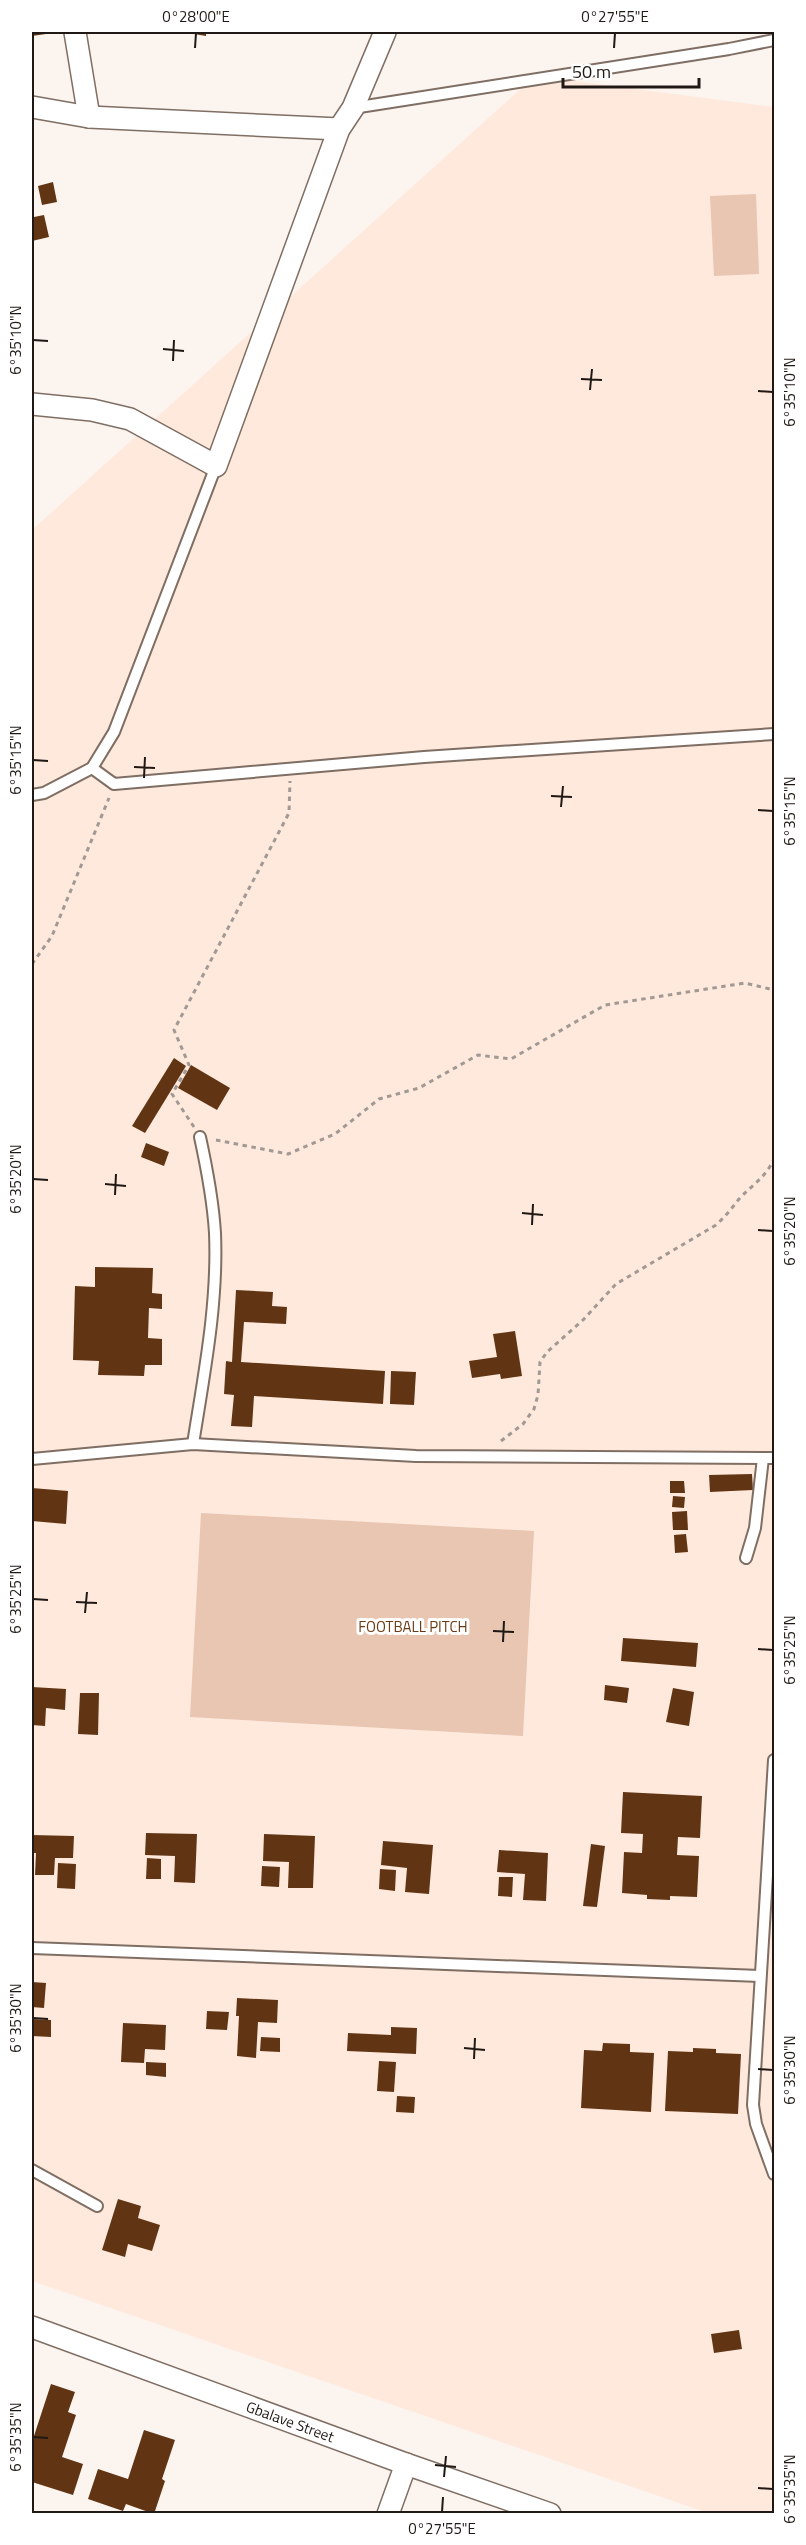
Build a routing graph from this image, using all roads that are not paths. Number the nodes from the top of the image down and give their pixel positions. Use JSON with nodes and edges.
{"nodes":[{"id":1,"x":75,"y":32,"type":"edge"},
{"id":2,"x":385,"y":32,"type":"edge"},
{"id":3,"x":774,"y":40,"type":"edge"},
{"id":4,"x":32,"y":107,"type":"edge"},
{"id":5,"x":353,"y":108,"type":"junction"},
{"id":6,"x":89,"y":117,"type":"junction"},
{"id":7,"x":339,"y":129,"type":"junction"},
{"id":8,"x":32,"y":404,"type":"edge"},
{"id":9,"x":216,"y":466,"type":"junction"},
{"id":10,"x":774,"y":734,"type":"edge"},
{"id":11,"x":92,"y":768,"type":"junction"},
{"id":12,"x":32,"y":795,"type":"edge"},
{"id":13,"x":200,"y":1137,"type":"road end"},
{"id":14,"x":193,"y":1444,"type":"junction"},
{"id":15,"x":763,"y":1458,"type":"junction"},
{"id":16,"x":774,"y":1458,"type":"edge"},
{"id":17,"x":32,"y":1459,"type":"edge"},
{"id":18,"x":746,"y":1558,"type":"dead end"},
{"id":19,"x":774,"y":1760,"type":"edge"},
{"id":20,"x":32,"y":1948,"type":"edge"},
{"id":21,"x":760,"y":1976,"type":"junction"},
{"id":22,"x":32,"y":2170,"type":"edge"},
{"id":23,"x":774,"y":2174,"type":"edge"},
{"id":24,"x":97,"y":2206,"type":"dead end"},
{"id":25,"x":32,"y":2327,"type":"edge"},
{"id":26,"x":406,"y":2464,"type":"junction"},
{"id":27,"x":388,"y":2514,"type":"edge"},
{"id":28,"x":550,"y":2514,"type":"edge"}],
"edges":[{"from":1,"to":6,"type":"street"},
{"from":2,"to":5,"type":"street"},
{"from":3,"to":5,"type":"lane"},
{"from":4,"to":6,"type":"street"},
{"from":5,"to":7,"type":"street"},
{"from":6,"to":7,"type":"street"},
{"from":7,"to":9,"type":"street"},
{"from":8,"to":9,"type":"street"},
{"from":9,"to":11,"type":"lane"},
{"from":10,"to":11,"type":"lane"},
{"from":11,"to":12,"type":"lane"},
{"from":13,"to":14,"type":"lane"},
{"from":14,"to":15,"type":"lane"},
{"from":14,"to":17,"type":"lane"},
{"from":15,"to":16,"type":"lane"},
{"from":15,"to":18,"type":"lane"},
{"from":19,"to":21,"type":"lane"},
{"from":20,"to":21,"type":"lane"},
{"from":21,"to":23,"type":"lane"},
{"from":22,"to":24,"type":"lane"},
{"from":25,"to":26,"type":"street","name":"Gbalave Street"},
{"from":26,"to":27,"type":"street"},
{"from":26,"to":28,"type":"street","name":"Gbalave Street"}]}
